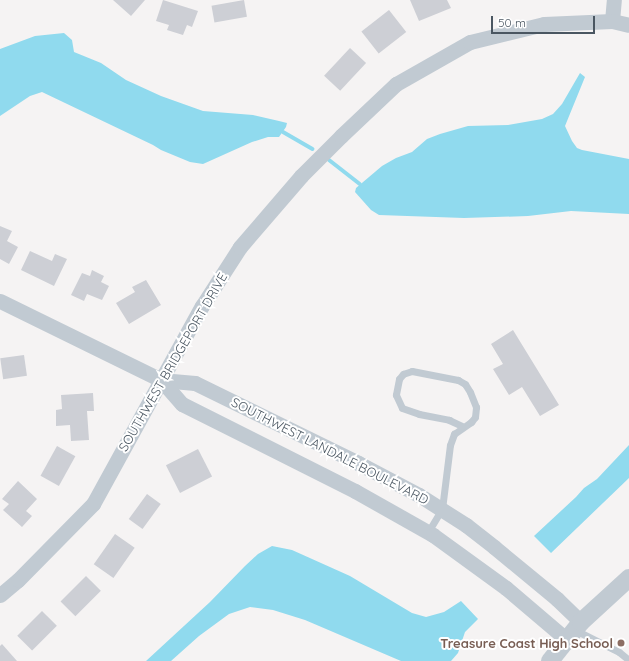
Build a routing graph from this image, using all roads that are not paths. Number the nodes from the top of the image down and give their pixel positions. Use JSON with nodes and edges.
{"nodes":[{"id":1,"x":614,"y":0,"type":"edge"},
{"id":2,"x":612,"y":21,"type":"junction"},
{"id":3,"x":629,"y":25,"type":"edge"},
{"id":4,"x":0,"y":301,"type":"edge"},
{"id":5,"x":161,"y":380,"type":"junction"},
{"id":6,"x":462,"y":426,"type":"junction"},
{"id":7,"x":442,"y":510,"type":"junction"},
{"id":8,"x":428,"y":532,"type":"junction"},
{"id":9,"x":629,"y":578,"type":"edge"},
{"id":10,"x":0,"y":595,"type":"edge"},
{"id":11,"x":574,"y":631,"type":"junction"},
{"id":12,"x":629,"y":660,"type":"edge"},
{"id":13,"x":550,"y":661,"type":"edge"}],
"edges":[{"from":1,"to":2,"type":"street"},
{"from":2,"to":3,"type":"street","name":"SOUTHWEST BRIDGEPORT DRIVE"},
{"from":2,"to":5,"type":"street","name":"SOUTHWEST BRIDGEPORT DRIVE"},
{"from":4,"to":5,"type":"street","name":"SOUTHWEST LANDALE BOULEVARD"},
{"from":5,"to":7,"type":"street","name":"SOUTHWEST LANDALE BOULEVARD"},
{"from":5,"to":8,"type":"street","name":"SOUTHWEST LANDALE BOULEVARD"},
{"from":5,"to":10,"type":"street","name":"SOUTHWEST BRIDGEPORT DRIVE"},
{"from":6,"to":6,"type":"lane"},
{"from":6,"to":7,"type":"lane"},
{"from":7,"to":8,"type":"lane"},
{"from":7,"to":11,"type":"street","name":"SOUTHWEST LANDALE BOULEVARD"},
{"from":8,"to":11,"type":"street","name":"SOUTHWEST LANDALE BOULEVARD"},
{"from":9,"to":11,"type":"street"},
{"from":11,"to":12,"type":"lane"},
{"from":11,"to":13,"type":"street"}]}
